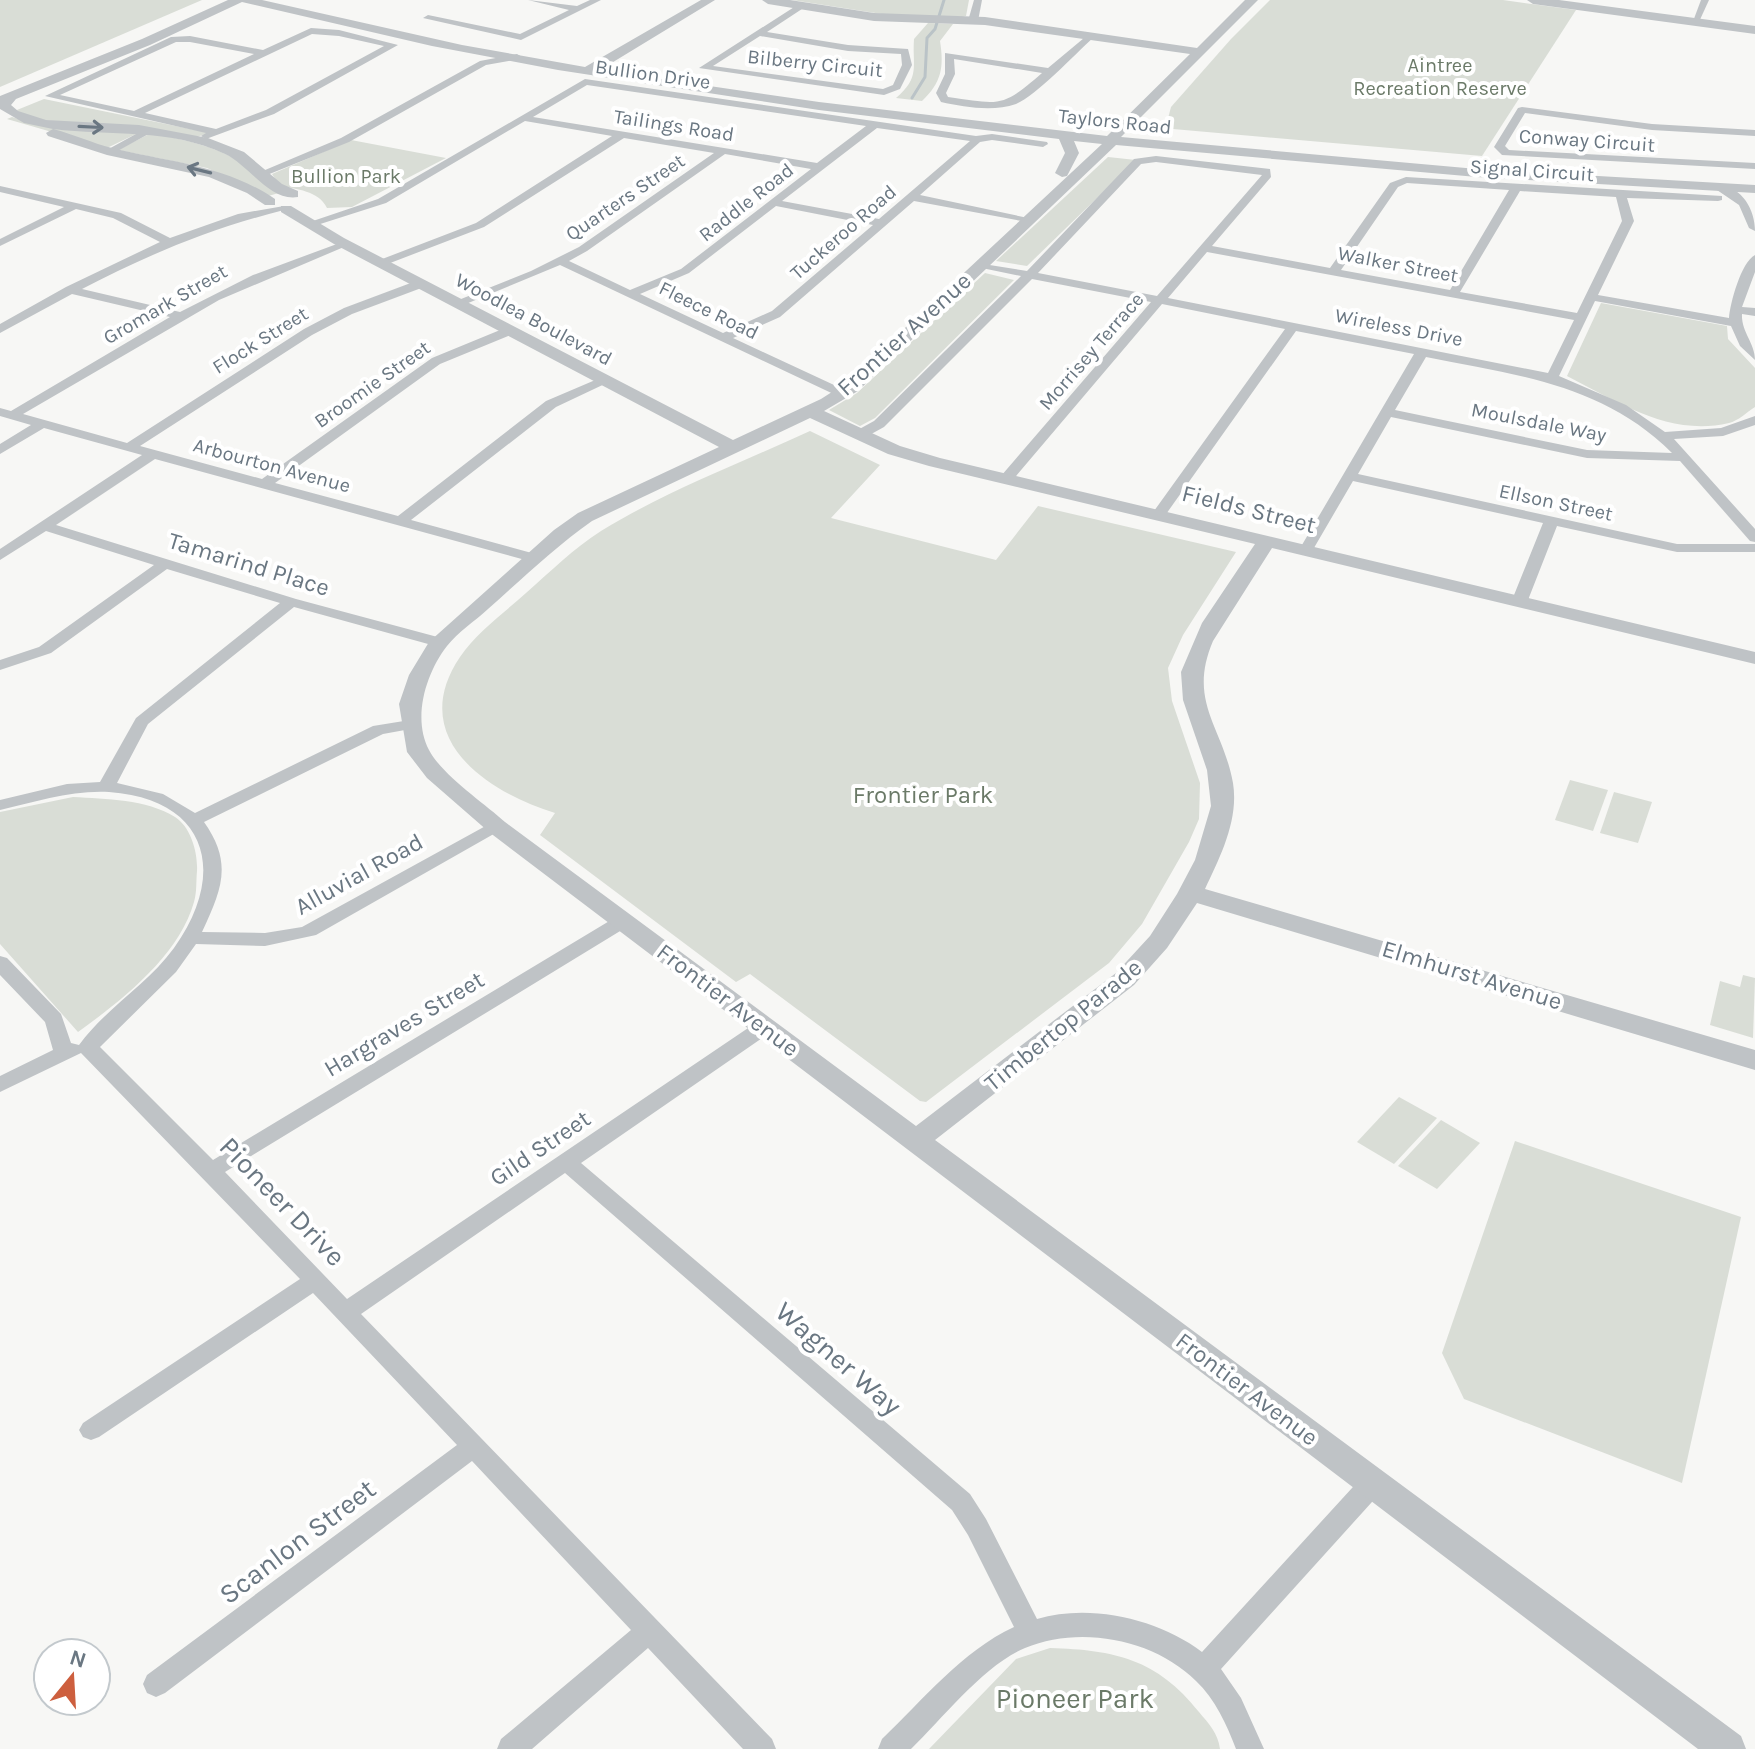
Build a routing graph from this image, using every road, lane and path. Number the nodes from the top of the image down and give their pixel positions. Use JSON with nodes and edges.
{"nodes":[{"id":1,"x":238,"y":0,"type":"edge"},
{"id":2,"x":247,"y":0,"type":"edge"},
{"id":3,"x":291,"y":0,"type":"edge"},
{"id":4,"x":532,"y":0,"type":"edge"},
{"id":5,"x":597,"y":0,"type":"edge"},
{"id":6,"x":709,"y":0,"type":"edge"},
{"id":7,"x":768,"y":0,"type":"edge"},
{"id":8,"x":978,"y":0,"type":"edge"},
{"id":9,"x":1252,"y":0,"type":"edge"},
{"id":10,"x":1533,"y":0,"type":"edge"},
{"id":11,"x":1705,"y":0,"type":"edge"},
{"id":12,"x":218,"y":4,"type":"edge"},
{"id":13,"x":802,"y":5,"type":"junction"},
{"id":14,"x":1611,"y":5,"type":"edge"},
{"id":15,"x":577,"y":9,"type":"junction"},
{"id":16,"x":428,"y":18,"type":"dead end"},
{"id":17,"x":973,"y":21,"type":"junction"},
{"id":18,"x":1695,"y":22,"type":"junction"},
{"id":19,"x":1755,"y":30,"type":"edge"},
{"id":20,"x":759,"y":33,"type":"junction"},
{"id":21,"x":1090,"y":36,"type":"junction"},
{"id":22,"x":407,"y":37,"type":"junction"},
{"id":23,"x":1199,"y":52,"type":"junction"},
{"id":24,"x":262,"y":53,"type":"junction"},
{"id":25,"x":517,"y":57,"type":"junction"},
{"id":26,"x":485,"y":58,"type":"junction"},
{"id":27,"x":590,"y":70,"type":"junction"},
{"id":28,"x":1049,"y":71,"type":"junction"},
{"id":29,"x":687,"y":87,"type":"junction"},
{"id":30,"x":3,"y":107,"type":"edge"},
{"id":31,"x":134,"y":115,"type":"junction"},
{"id":32,"x":522,"y":118,"type":"junction"},
{"id":33,"x":875,"y":124,"type":"junction"},
{"id":34,"x":149,"y":131,"type":"junction"},
{"id":35,"x":621,"y":135,"type":"junction"},
{"id":36,"x":1065,"y":136,"type":"junction"},
{"id":37,"x":1115,"y":136,"type":"junction"},
{"id":38,"x":1753,"y":136,"type":"edge"},
{"id":39,"x":206,"y":137,"type":"junction"},
{"id":40,"x":976,"y":139,"type":"junction"},
{"id":41,"x":1043,"y":144,"type":"dead end"},
{"id":42,"x":1170,"y":147,"type":"junction"},
{"id":43,"x":110,"y":151,"type":"junction"},
{"id":44,"x":723,"y":151,"type":"junction"},
{"id":45,"x":1098,"y":157,"type":"junction"},
{"id":46,"x":1755,"y":166,"type":"edge"},
{"id":47,"x":820,"y":167,"type":"junction"},
{"id":48,"x":265,"y":169,"type":"junction"},
{"id":49,"x":1062,"y":173,"type":"junction"},
{"id":50,"x":1540,"y":178,"type":"junction"},
{"id":51,"x":1516,"y":188,"type":"junction"},
{"id":52,"x":0,"y":189,"type":"edge"},
{"id":53,"x":1755,"y":192,"type":"edge"},
{"id":54,"x":1720,"y":193,"type":"junction"},
{"id":55,"x":1621,"y":194,"type":"junction"},
{"id":56,"x":912,"y":197,"type":"junction"},
{"id":57,"x":284,"y":203,"type":"junction"},
{"id":58,"x":776,"y":203,"type":"junction"},
{"id":59,"x":1744,"y":203,"type":"junction"},
{"id":60,"x":74,"y":206,"type":"junction"},
{"id":61,"x":1027,"y":219,"type":"junction"},
{"id":62,"x":881,"y":223,"type":"junction"},
{"id":63,"x":314,"y":225,"type":"junction"},
{"id":64,"x":1755,"y":228,"type":"edge"},
{"id":65,"x":169,"y":242,"type":"junction"},
{"id":66,"x":0,"y":243,"type":"edge"},
{"id":67,"x":345,"y":244,"type":"junction"},
{"id":68,"x":1206,"y":248,"type":"junction"},
{"id":69,"x":1755,"y":258,"type":"edge"},
{"id":70,"x":560,"y":261,"type":"junction"},
{"id":71,"x":381,"y":263,"type":"junction"},
{"id":72,"x":981,"y":265,"type":"junction"},
{"id":73,"x":1333,"y":272,"type":"junction"},
{"id":74,"x":1030,"y":274,"type":"junction"},
{"id":75,"x":420,"y":284,"type":"junction"},
{"id":76,"x":70,"y":290,"type":"junction"},
{"id":77,"x":630,"y":294,"type":"junction"},
{"id":78,"x":1453,"y":294,"type":"junction"},
{"id":79,"x":1592,"y":297,"type":"junction"},
{"id":80,"x":1161,"y":300,"type":"junction"},
{"id":81,"x":457,"y":303,"type":"junction"},
{"id":82,"x":1734,"y":309,"type":"junction"},
{"id":83,"x":1755,"y":312,"type":"edge"},
{"id":84,"x":178,"y":315,"type":"junction"},
{"id":85,"x":1582,"y":318,"type":"junction"},
{"id":86,"x":1734,"y":323,"type":"junction"},
{"id":87,"x":1293,"y":327,"type":"junction"},
{"id":88,"x":0,"y":329,"type":"edge"},
{"id":89,"x":509,"y":331,"type":"junction"},
{"id":90,"x":722,"y":338,"type":"junction"},
{"id":91,"x":1422,"y":352,"type":"junction"},
{"id":92,"x":1755,"y":356,"type":"edge"},
{"id":93,"x":1552,"y":378,"type":"junction"},
{"id":94,"x":605,"y":381,"type":"junction"},
{"id":95,"x":842,"y":394,"type":"junction"},
{"id":96,"x":810,"y":411,"type":"junction"},
{"id":97,"x":1388,"y":412,"type":"junction"},
{"id":98,"x":6,"y":413,"type":"edge"},
{"id":99,"x":1755,"y":420,"type":"edge"},
{"id":100,"x":43,"y":423,"type":"junction"},
{"id":101,"x":859,"y":435,"type":"junction"},
{"id":102,"x":1662,"y":436,"type":"junction"},
{"id":103,"x":130,"y":447,"type":"junction"},
{"id":104,"x":732,"y":447,"type":"junction"},
{"id":105,"x":0,"y":450,"type":"edge"},
{"id":106,"x":153,"y":454,"type":"junction"},
{"id":107,"x":1683,"y":457,"type":"junction"},
{"id":108,"x":1350,"y":476,"type":"junction"},
{"id":109,"x":1006,"y":479,"type":"junction"},
{"id":110,"x":265,"y":484,"type":"junction"},
{"id":111,"x":1755,"y":512,"type":"edge"},
{"id":112,"x":1732,"y":513,"type":"junction"},
{"id":113,"x":1159,"y":514,"type":"junction"},
{"id":114,"x":402,"y":520,"type":"junction"},
{"id":115,"x":1551,"y":522,"type":"junction"},
{"id":116,"x":47,"y":527,"type":"junction"},
{"id":117,"x":1755,"y":538,"type":"edge"},
{"id":118,"x":1267,"y":540,"type":"junction"},
{"id":119,"x":1755,"y":548,"type":"edge"},
{"id":120,"x":1306,"y":550,"type":"junction"},
{"id":121,"x":0,"y":556,"type":"edge"},
{"id":122,"x":534,"y":558,"type":"junction"},
{"id":123,"x":164,"y":564,"type":"junction"},
{"id":124,"x":1520,"y":600,"type":"junction"},
{"id":125,"x":291,"y":602,"type":"junction"},
{"id":126,"x":439,"y":642,"type":"junction"},
{"id":127,"x":1755,"y":655,"type":"edge"},
{"id":128,"x":0,"y":665,"type":"edge"},
{"id":129,"x":410,"y":725,"type":"junction"},
{"id":130,"x":106,"y":787,"type":"junction"},
{"id":131,"x":0,"y":805,"type":"edge"},
{"id":132,"x":195,"y":820,"type":"junction"},
{"id":133,"x":497,"y":827,"type":"junction"},
{"id":134,"x":1188,"y":892,"type":"junction"},
{"id":135,"x":623,"y":921,"type":"junction"},
{"id":136,"x":191,"y":937,"type":"junction"},
{"id":137,"x":0,"y":963,"type":"edge"},
{"id":138,"x":764,"y":1027,"type":"junction"},
{"id":139,"x":88,"y":1047,"type":"junction"},
{"id":140,"x":64,"y":1052,"type":"junction"},
{"id":141,"x":1755,"y":1060,"type":"edge"},
{"id":142,"x":0,"y":1085,"type":"edge"},
{"id":143,"x":915,"y":1141,"type":"junction"},
{"id":144,"x":566,"y":1162,"type":"junction"},
{"id":145,"x":211,"y":1171,"type":"junction"},
{"id":146,"x":315,"y":1280,"type":"junction"},
{"id":147,"x":346,"y":1312,"type":"junction"},
{"id":148,"x":91,"y":1430,"type":"dead end"},
{"id":149,"x":474,"y":1446,"type":"junction"},
{"id":150,"x":1372,"y":1484,"type":"junction"},
{"id":151,"x":649,"y":1631,"type":"junction"},
{"id":152,"x":1031,"y":1634,"type":"junction"},
{"id":153,"x":1203,"y":1670,"type":"junction"},
{"id":154,"x":156,"y":1684,"type":"dead end"},
{"id":155,"x":511,"y":1749,"type":"edge"},
{"id":156,"x":762,"y":1749,"type":"edge"},
{"id":157,"x":892,"y":1749,"type":"edge"},
{"id":158,"x":1250,"y":1749,"type":"edge"},
{"id":159,"x":1728,"y":1749,"type":"edge"}],
"edges":[{"from":1,"to":12,"type":"street"},
{"from":2,"to":22,"type":"street","name":"Taylors Road"},
{"from":3,"to":25,"type":"street","name":"Taylors Road"},
{"from":4,"to":15,"type":"street"},
{"from":5,"to":15,"type":"street"},
{"from":6,"to":27,"type":"street"},
{"from":7,"to":13,"type":"street"},
{"from":8,"to":17,"type":"street"},
{"from":9,"to":23,"type":"street"},
{"from":10,"to":14,"type":"street"},
{"from":11,"to":18,"type":"street"},
{"from":12,"to":22,"type":"street"},
{"from":12,"to":30,"type":"street"},
{"from":13,"to":17,"type":"street"},
{"from":13,"to":20,"type":"street","name":"Bilberry Circuit"},
{"from":14,"to":18,"type":"street"},
{"from":15,"to":16,"type":"street"},
{"from":17,"to":21,"type":"street"},
{"from":18,"to":19,"type":"street"},
{"from":20,"to":20,"type":"street","name":"Bilberry Circuit"},
{"from":21,"to":23,"type":"street"},
{"from":21,"to":28,"type":"street"},
{"from":22,"to":26,"type":"street","name":"Taylors Road"},
{"from":23,"to":37,"type":"street"},
{"from":24,"to":31,"type":"street"},
{"from":24,"to":31,"type":"street"},
{"from":24,"to":39,"type":"street"},
{"from":25,"to":26,"type":"street","name":"Taylors Road"},
{"from":25,"to":27,"type":"street","name":"Taylors Road"},
{"from":26,"to":48,"type":"street"},
{"from":27,"to":29,"type":"street","name":"Taylors Road"},
{"from":28,"to":28,"type":"street"},
{"from":29,"to":36,"type":"street","name":"Taylors Road"},
{"from":29,"to":37,"type":"street","name":"Taylors Road"},
{"from":30,"to":34,"type":"street","name":"Woodlea Boulevard","one_way":true},
{"from":30,"to":43,"type":"street","name":"Woodlea Boulevard"},
{"from":31,"to":39,"type":"street"},
{"from":32,"to":33,"type":"street","name":"Bullion Drive"},
{"from":32,"to":35,"type":"street","name":"Tailings Road"},
{"from":32,"to":63,"type":"street","name":"Bullion Drive"},
{"from":33,"to":40,"type":"street","name":"Bullion Drive"},
{"from":33,"to":47,"type":"street","name":"Raddle Road"},
{"from":34,"to":39,"type":"street","name":"Woodlea Boulevard"},
{"from":34,"to":43,"type":"street"},
{"from":35,"to":44,"type":"street","name":"Tailings Road"},
{"from":35,"to":71,"type":"street"},
{"from":36,"to":37,"type":"street","name":"Taylors Road"},
{"from":36,"to":49,"type":"street"},
{"from":37,"to":42,"type":"street","name":"Taylors Road"},
{"from":37,"to":45,"type":"street","name":"Frontier Avenue"},
{"from":37,"to":49,"type":"street","name":"Frontier Avenue"},
{"from":37,"to":50,"type":"street","name":"Taylors Road"},
{"from":38,"to":46,"type":"street","name":"Conway Circuit"},
{"from":39,"to":48,"type":"street","name":"Woodlea Boulevard"},
{"from":40,"to":41,"type":"street","name":"Bullion Drive"},
{"from":40,"to":56,"type":"street","name":"Tuckeroo Road"},
{"from":42,"to":45,"type":"street"},
{"from":42,"to":50,"type":"street","name":"Taylors Road"},
{"from":57,"to":43,"type":"street","name":"Woodlea Boulevard","one_way":true},
{"from":44,"to":47,"type":"street","name":"Tailings Road"},
{"from":44,"to":70,"type":"street","name":"Quarters Street"},
{"from":45,"to":61,"type":"street","name":"Frontier Avenue"},
{"from":47,"to":58,"type":"street","name":"Raddle Road"},
{"from":48,"to":57,"type":"street","name":"Woodlea Boulevard"},
{"from":49,"to":61,"type":"street","name":"Frontier Avenue"},
{"from":50,"to":54,"type":"street","name":"Taylors Road"},
{"from":51,"to":55,"type":"street","name":"Signal Circuit"},
{"from":51,"to":73,"type":"street","name":"Signal Circuit"},
{"from":51,"to":78,"type":"street"},
{"from":52,"to":60,"type":"street"},
{"from":53,"to":54,"type":"street","name":"Taylors Road"},
{"from":53,"to":59,"type":"street"},
{"from":54,"to":55,"type":"street"},
{"from":54,"to":59,"type":"street"},
{"from":55,"to":79,"type":"street","name":"Signal Circuit"},
{"from":56,"to":61,"type":"street"},
{"from":56,"to":62,"type":"street","name":"Tuckeroo Road"},
{"from":57,"to":63,"type":"street","name":"Woodlea Boulevard"},
{"from":57,"to":65,"type":"street"},
{"from":58,"to":62,"type":"street"},
{"from":58,"to":77,"type":"street","name":"Raddle Road"},
{"from":59,"to":64,"type":"street"},
{"from":60,"to":65,"type":"street"},
{"from":60,"to":66,"type":"street"},
{"from":61,"to":72,"type":"street","name":"Frontier Avenue"},
{"from":62,"to":90,"type":"street","name":"Tuckeroo Road"},
{"from":63,"to":67,"type":"street","name":"Woodlea Boulevard"},
{"from":65,"to":76,"type":"street"},
{"from":67,"to":71,"type":"street","name":"Woodlea Boulevard"},
{"from":67,"to":84,"type":"street","name":"Gromark Street"},
{"from":68,"to":73,"type":"street","name":"Walker Street"},
{"from":68,"to":74,"type":"street","name":"Morrisey Terrace"},
{"from":68,"to":80,"type":"street","name":"Morrisey Terrace"},
{"from":69,"to":82,"type":"street"},
{"from":70,"to":77,"type":"street","name":"Fleece Road"},
{"from":70,"to":81,"type":"street","name":"Quarters Street"},
{"from":71,"to":75,"type":"street","name":"Woodlea Boulevard"},
{"from":72,"to":74,"type":"street","name":"Wireless Drive"},
{"from":72,"to":95,"type":"street","name":"Frontier Avenue"},
{"from":73,"to":78,"type":"street","name":"Walker Street"},
{"from":74,"to":80,"type":"street","name":"Wireless Drive"},
{"from":74,"to":101,"type":"street"},
{"from":75,"to":81,"type":"street","name":"Woodlea Boulevard"},
{"from":75,"to":103,"type":"street","name":"Flock Street"},
{"from":76,"to":84,"type":"street"},
{"from":76,"to":88,"type":"street"},
{"from":77,"to":90,"type":"street","name":"Fleece Road"},
{"from":78,"to":85,"type":"street","name":"Walker Street"},
{"from":79,"to":85,"type":"street","name":"Signal Circuit"},
{"from":79,"to":86,"type":"street"},
{"from":80,"to":87,"type":"street","name":"Wireless Drive"},
{"from":80,"to":109,"type":"street","name":"Morrisey Terrace"},
{"from":81,"to":89,"type":"street","name":"Woodlea Boulevard"},
{"from":82,"to":83,"type":"street"},
{"from":82,"to":86,"type":"street"},
{"from":84,"to":98,"type":"street","name":"Gromark Street"},
{"from":85,"to":93,"type":"street","name":"Signal Circuit"},
{"from":86,"to":92,"type":"street"},
{"from":87,"to":91,"type":"street","name":"Wireless Drive"},
{"from":87,"to":113,"type":"street"},
{"from":89,"to":94,"type":"street","name":"Woodlea Boulevard"},
{"from":89,"to":110,"type":"street","name":"Broomie Street"},
{"from":90,"to":95,"type":"street","name":"Fleece Road"},
{"from":91,"to":93,"type":"street","name":"Wireless Drive"},
{"from":91,"to":97,"type":"street"},
{"from":93,"to":102,"type":"street","name":"Wireless Drive"},
{"from":94,"to":104,"type":"street","name":"Woodlea Boulevard"},
{"from":94,"to":114,"type":"street"},
{"from":95,"to":96,"type":"street","name":"Frontier Avenue"},
{"from":96,"to":101,"type":"street","name":"Fields Street"},
{"from":96,"to":104,"type":"street","name":"Frontier Avenue"},
{"from":97,"to":107,"type":"street","name":"Moulsdale Way"},
{"from":97,"to":108,"type":"street"},
{"from":98,"to":100,"type":"street","name":"Arbourton Avenue"},
{"from":99,"to":102,"type":"street"},
{"from":100,"to":103,"type":"street","name":"Arbourton Avenue"},
{"from":100,"to":105,"type":"street"},
{"from":101,"to":109,"type":"street","name":"Fields Street"},
{"from":102,"to":107,"type":"street","name":"Wireless Drive"},
{"from":103,"to":106,"type":"street","name":"Arbourton Avenue"},
{"from":104,"to":122,"type":"street","name":"Frontier Avenue"},
{"from":106,"to":110,"type":"street","name":"Arbourton Avenue"},
{"from":106,"to":116,"type":"street"},
{"from":107,"to":112,"type":"street","name":"Wireless Drive"},
{"from":108,"to":115,"type":"street","name":"Ellson Street"},
{"from":108,"to":120,"type":"street"},
{"from":109,"to":113,"type":"street","name":"Fields Street"},
{"from":110,"to":114,"type":"street","name":"Arbourton Avenue"},
{"from":111,"to":112,"type":"street"},
{"from":112,"to":117,"type":"street","name":"Wireless Drive"},
{"from":113,"to":118,"type":"street","name":"Fields Street"},
{"from":114,"to":122,"type":"street","name":"Arbourton Avenue"},
{"from":115,"to":119,"type":"street","name":"Ellson Street"},
{"from":115,"to":124,"type":"street"},
{"from":116,"to":121,"type":"street"},
{"from":116,"to":123,"type":"street","name":"Tamarind Place"},
{"from":118,"to":120,"type":"street","name":"Fields Street"},
{"from":118,"to":134,"type":"street","name":"Timbertop Parade"},
{"from":120,"to":124,"type":"street","name":"Fields Street"},
{"from":122,"to":126,"type":"street","name":"Frontier Avenue"},
{"from":123,"to":125,"type":"street","name":"Tamarind Place"},
{"from":123,"to":128,"type":"street"},
{"from":124,"to":127,"type":"street","name":"Fields Street"},
{"from":125,"to":126,"type":"street","name":"Tamarind Place"},
{"from":125,"to":130,"type":"street"},
{"from":126,"to":129,"type":"street","name":"Frontier Avenue"},
{"from":129,"to":132,"type":"street"},
{"from":129,"to":133,"type":"street","name":"Frontier Avenue"},
{"from":130,"to":131,"type":"street"},
{"from":130,"to":132,"type":"street"},
{"from":132,"to":136,"type":"street"},
{"from":133,"to":135,"type":"street","name":"Frontier Avenue"},
{"from":133,"to":136,"type":"street","name":"Alluvial Road"},
{"from":134,"to":141,"type":"street","name":"Elmhurst Avenue"},
{"from":134,"to":143,"type":"street","name":"Timbertop Parade"},
{"from":135,"to":138,"type":"street","name":"Frontier Avenue"},
{"from":135,"to":145,"type":"street","name":"Hargraves Street"},
{"from":136,"to":139,"type":"street"},
{"from":137,"to":140,"type":"street"},
{"from":138,"to":143,"type":"street","name":"Frontier Avenue"},
{"from":138,"to":144,"type":"street","name":"Gild Street"},
{"from":139,"to":140,"type":"street"},
{"from":139,"to":145,"type":"street","name":"Pioneer Drive"},
{"from":140,"to":142,"type":"street"},
{"from":143,"to":150,"type":"street","name":"Frontier Avenue"},
{"from":144,"to":147,"type":"street","name":"Gild Street"},
{"from":144,"to":152,"type":"street","name":"Wagner Way"},
{"from":145,"to":146,"type":"street","name":"Pioneer Drive"},
{"from":146,"to":147,"type":"street","name":"Pioneer Drive"},
{"from":146,"to":148,"type":"street"},
{"from":147,"to":149,"type":"street","name":"Pioneer Drive"},
{"from":149,"to":151,"type":"street","name":"Pioneer Drive"},
{"from":149,"to":154,"type":"street","name":"Scanlon Street"},
{"from":150,"to":153,"type":"street"},
{"from":150,"to":159,"type":"street","name":"Frontier Avenue"},
{"from":151,"to":155,"type":"street"},
{"from":151,"to":156,"type":"street","name":"Pioneer Drive"},
{"from":152,"to":153,"type":"street"},
{"from":152,"to":157,"type":"street"},
{"from":153,"to":158,"type":"street"}]}
